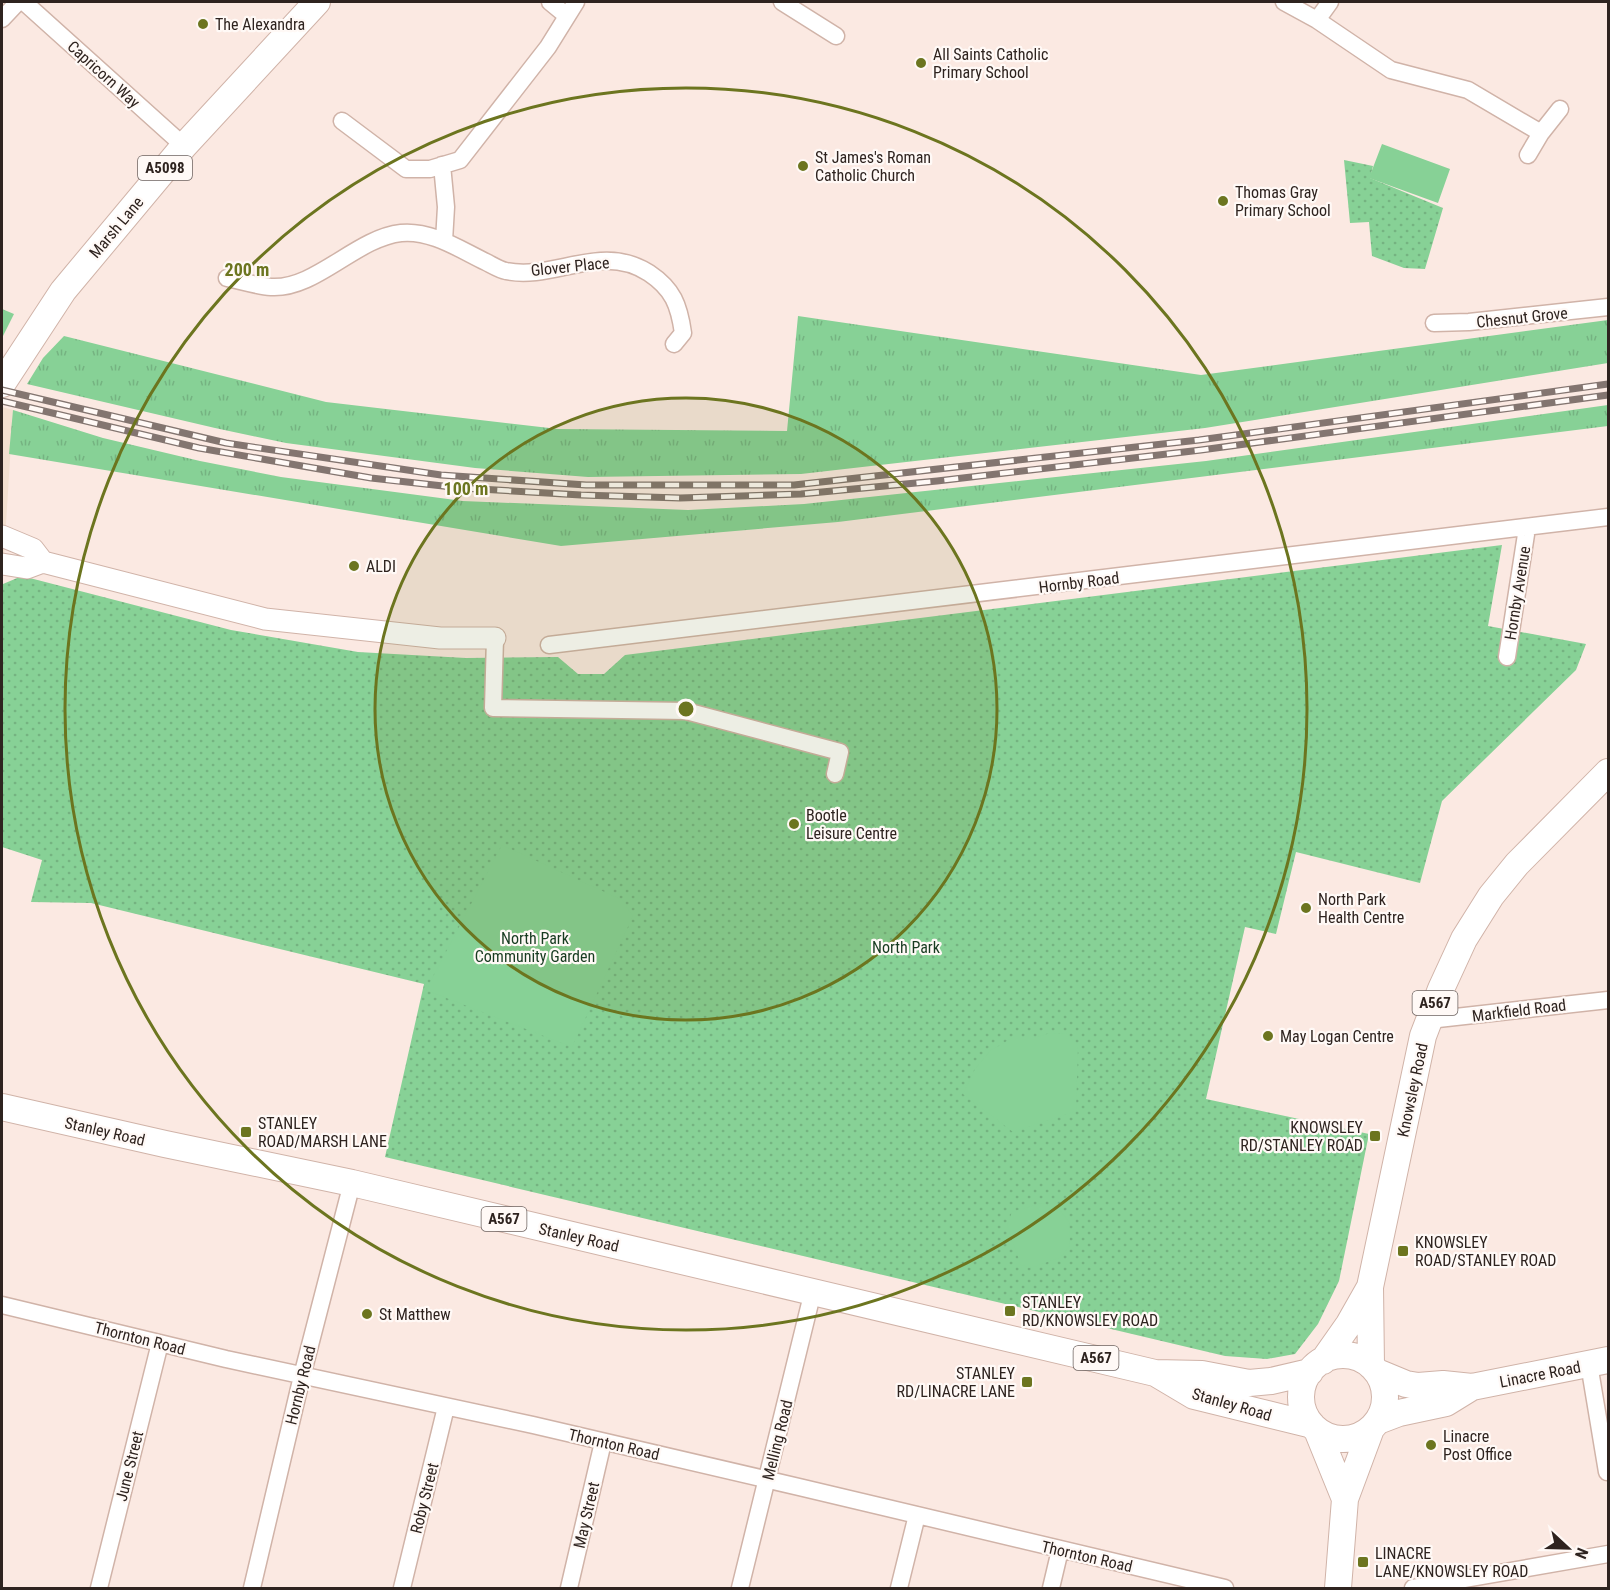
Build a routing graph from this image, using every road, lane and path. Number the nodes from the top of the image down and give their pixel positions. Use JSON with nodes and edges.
{"nodes":[{"id":1,"x":18,"y":2,"type":"edge"},
{"id":2,"x":24,"y":2,"type":"edge"},
{"id":3,"x":316,"y":2,"type":"edge"},
{"id":4,"x":550,"y":2,"type":"edge"},
{"id":5,"x":576,"y":2,"type":"edge"},
{"id":6,"x":782,"y":2,"type":"edge"},
{"id":7,"x":1284,"y":2,"type":"edge"},
{"id":8,"x":1330,"y":2,"type":"edge"},
{"id":9,"x":567,"y":16,"type":"junction"},
{"id":10,"x":2,"y":19,"type":"edge"},
{"id":11,"x":1317,"y":20,"type":"junction"},
{"id":12,"x":837,"y":36,"type":"dead end"},
{"id":13,"x":1560,"y":109,"type":"dead end"},
{"id":14,"x":342,"y":122,"type":"dead end"},
{"id":15,"x":1541,"y":132,"type":"junction"},
{"id":16,"x":184,"y":146,"type":"junction"},
{"id":17,"x":1528,"y":155,"type":"dead end"},
{"id":18,"x":442,"y":165,"type":"junction"},
{"id":19,"x":444,"y":241,"type":"junction"},
{"id":20,"x":227,"y":278,"type":"dead end"},
{"id":21,"x":1608,"y":307,"type":"edge"},
{"id":22,"x":1434,"y":323,"type":"dead end"},
{"id":23,"x":674,"y":344,"type":"dead end"},
{"id":24,"x":2,"y":384,"type":"edge"},
{"id":25,"x":1608,"y":517,"type":"edge"},
{"id":26,"x":1527,"y":528,"type":"junction"},
{"id":27,"x":2,"y":536,"type":"edge"},
{"id":28,"x":43,"y":562,"type":"junction"},
{"id":29,"x":2,"y":564,"type":"edge"},
{"id":30,"x":495,"y":638,"type":"joint"},
{"id":31,"x":549,"y":645,"type":"dead end"},
{"id":32,"x":1507,"y":657,"type":"dead end"},
{"id":33,"x":1608,"y":772,"type":"edge"},
{"id":34,"x":835,"y":774,"type":"dead end"},
{"id":35,"x":1608,"y":1000,"type":"edge"},
{"id":36,"x":1429,"y":1020,"type":"junction"},
{"id":37,"x":2,"y":1107,"type":"edge"},
{"id":38,"x":352,"y":1183,"type":"junction"},
{"id":39,"x":1370,"y":1287,"type":"junction"},
{"id":40,"x":813,"y":1292,"type":"junction"},
{"id":41,"x":2,"y":1305,"type":"edge"},
{"id":42,"x":160,"y":1343,"type":"junction"},
{"id":43,"x":1599,"y":1362,"type":"edge"},
{"id":44,"x":1317,"y":1366,"type":"junction"},
{"id":45,"x":1374,"y":1369,"type":"junction"},
{"id":46,"x":1155,"y":1373,"type":"junction"},
{"id":47,"x":302,"y":1376,"type":"junction"},
{"id":48,"x":1472,"y":1387,"type":"junction"},
{"id":49,"x":446,"y":1407,"type":"junction"},
{"id":50,"x":1374,"y":1425,"type":"junction"},
{"id":51,"x":1315,"y":1427,"type":"junction"},
{"id":52,"x":603,"y":1442,"type":"junction"},
{"id":53,"x":1607,"y":1472,"type":"edge"},
{"id":54,"x":767,"y":1479,"type":"junction"},
{"id":55,"x":1345,"y":1499,"type":"junction"},
{"id":56,"x":917,"y":1515,"type":"junction"},
{"id":57,"x":1060,"y":1550,"type":"junction"},
{"id":58,"x":1608,"y":1554,"type":"edge"},
{"id":59,"x":1202,"y":1586,"type":"edge"},
{"id":60,"x":99,"y":1588,"type":"edge"},
{"id":61,"x":252,"y":1588,"type":"edge"},
{"id":62,"x":402,"y":1588,"type":"edge"},
{"id":63,"x":569,"y":1588,"type":"edge"},
{"id":64,"x":740,"y":1588,"type":"edge"},
{"id":65,"x":899,"y":1588,"type":"edge"},
{"id":66,"x":1051,"y":1588,"type":"edge"},
{"id":67,"x":1225,"y":1588,"type":"edge"},
{"id":68,"x":1338,"y":1588,"type":"edge"},
{"id":69,"x":1413,"y":1588,"type":"edge"}],
"edges":[{"from":1,"to":10,"type":"street"},
{"from":2,"to":16,"type":"street","name":"Capricorn Way"},
{"from":3,"to":16,"type":"main road","name":"Marsh Lane","number":"A5098"},
{"from":4,"to":9,"type":"street"},
{"from":5,"to":9,"type":"street"},
{"from":6,"to":12,"type":"street"},
{"from":7,"to":11,"type":"street"},
{"from":8,"to":11,"type":"street"},
{"from":9,"to":18,"type":"street"},
{"from":11,"to":15,"type":"street"},
{"from":13,"to":15,"type":"street"},
{"from":14,"to":18,"type":"street"},
{"from":15,"to":17,"type":"street"},
{"from":16,"to":24,"type":"main road","name":"Marsh Lane","number":"A5098"},
{"from":18,"to":19,"type":"street"},
{"from":19,"to":20,"type":"street","name":"Glover Place"},
{"from":19,"to":23,"type":"street","name":"Glover Place"},
{"from":21,"to":22,"type":"street","name":"Chesnut Grove"},
{"from":25,"to":26,"type":"street","name":"Hornby Road"},
{"from":26,"to":31,"type":"street","name":"Hornby Road"},
{"from":26,"to":32,"type":"street","name":"Hornby Avenue"},
{"from":27,"to":28,"type":"street"},
{"from":28,"to":29,"type":"street"},
{"from":28,"to":30,"type":"street"},
{"from":30,"to":34,"type":"street"},
{"from":33,"to":36,"type":"main road","name":"Knowsley Road","number":"A567"},
{"from":35,"to":36,"type":"street","name":"Markfield Road"},
{"from":36,"to":39,"type":"main road","name":"Knowsley Road","number":"A567"},
{"from":37,"to":38,"type":"main road","name":"Stanley Road","number":"A567"},
{"from":38,"to":40,"type":"main road","name":"Stanley Road","number":"A567"},
{"from":38,"to":47,"type":"street","name":"Hornby Road"},
{"from":39,"to":44,"type":"main road","name":"Knowsley Road"},
{"from":39,"to":45,"type":"main road","name":"Knowsley Road"},
{"from":40,"to":46,"type":"main road","name":"Stanley Road","number":"A567"},
{"from":40,"to":54,"type":"street","name":"Melling Road"},
{"from":41,"to":42,"type":"street","name":"Thornton Road"},
{"from":42,"to":47,"type":"street","name":"Thornton Road"},
{"from":42,"to":60,"type":"street","name":"June Street"},
{"from":43,"to":48,"type":"main road","name":"Linacre Road"},
{"from":43,"to":53,"type":"street"},
{"from":44,"to":45,"type":"main road"},
{"from":44,"to":46,"type":"main road","name":"Stanley Road","number":"A567"},
{"from":44,"to":51,"type":"main road"},
{"from":45,"to":48,"type":"main road","name":"Linacre Road"},
{"from":45,"to":50,"type":"main road"},
{"from":46,"to":51,"type":"main road","name":"Stanley Road","number":"A567"},
{"from":47,"to":49,"type":"street","name":"Thornton Road"},
{"from":47,"to":61,"type":"street","name":"Hornby Road"},
{"from":48,"to":50,"type":"main road","name":"Linacre Road"},
{"from":49,"to":52,"type":"street","name":"Thornton Road"},
{"from":49,"to":62,"type":"street","name":"Roby Street"},
{"from":50,"to":51,"type":"main road"},
{"from":50,"to":55,"type":"main road"},
{"from":51,"to":55,"type":"main road"},
{"from":52,"to":54,"type":"street","name":"Thornton Road"},
{"from":52,"to":63,"type":"street","name":"May Street"},
{"from":54,"to":56,"type":"street","name":"Thornton Road"},
{"from":54,"to":64,"type":"street","name":"Melling Road"},
{"from":55,"to":68,"type":"main road"},
{"from":56,"to":57,"type":"street","name":"Thornton Road"},
{"from":56,"to":65,"type":"street"},
{"from":57,"to":59,"type":"street","name":"Thornton Road"},
{"from":57,"to":66,"type":"street"},
{"from":58,"to":69,"type":"street"},
{"from":59,"to":67,"type":"street","name":"Thornton Road"}]}
